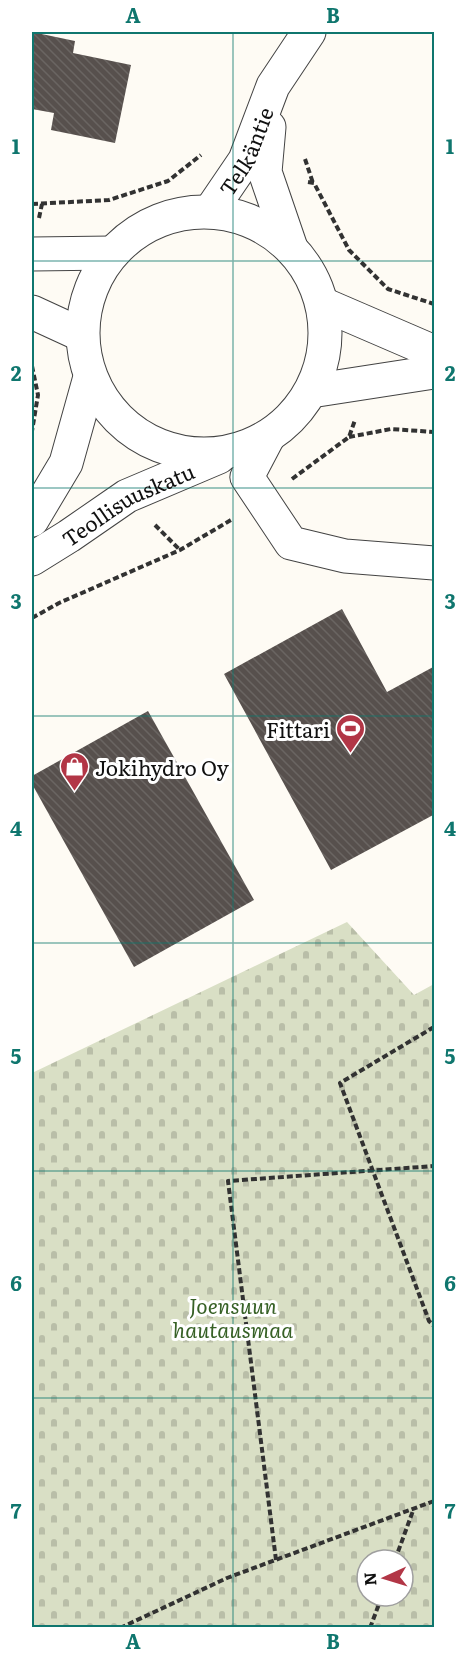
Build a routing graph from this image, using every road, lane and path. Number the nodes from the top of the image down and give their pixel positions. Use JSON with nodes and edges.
{"nodes":[{"id":1,"x":309,"y":32,"type":"edge"},
{"id":2,"x":273,"y":86,"type":"junction"},
{"id":3,"x":303,"y":153,"type":"dead end"},
{"id":4,"x":314,"y":183,"type":"dead end"},
{"id":5,"x":211,"y":210,"type":"junction"},
{"id":6,"x":291,"y":248,"type":"junction"},
{"id":7,"x":112,"y":253,"type":"junction"},
{"id":8,"x":32,"y":254,"type":"edge"},
{"id":9,"x":325,"y":305,"type":"junction"},
{"id":10,"x":32,"y":312,"type":"edge"},
{"id":11,"x":82,"y":335,"type":"junction"},
{"id":12,"x":435,"y":352,"type":"edge"},
{"id":13,"x":32,"y":366,"type":"edge"},
{"id":14,"x":435,"y":372,"type":"edge"},
{"id":15,"x":90,"y":377,"type":"junction"},
{"id":16,"x":311,"y":391,"type":"junction"},
{"id":17,"x":32,"y":431,"type":"edge"},
{"id":18,"x":435,"y":432,"type":"edge"},
{"id":19,"x":349,"y":436,"type":"dead end"},
{"id":20,"x":268,"y":437,"type":"junction"},
{"id":21,"x":228,"y":453,"type":"junction"},
{"id":22,"x":32,"y":520,"type":"edge"},
{"id":23,"x":32,"y":559,"type":"edge"},
{"id":24,"x":435,"y":563,"type":"edge"},
{"id":25,"x":435,"y":1028,"type":"edge"},
{"id":26,"x":435,"y":1166,"type":"edge"},
{"id":27,"x":374,"y":1171,"type":"junction"},
{"id":28,"x":435,"y":1326,"type":"edge"},
{"id":29,"x":435,"y":1501,"type":"edge"},
{"id":30,"x":415,"y":1507,"type":"junction"},
{"id":31,"x":400,"y":1548,"type":"edge"},
{"id":32,"x":276,"y":1560,"type":"junction"},
{"id":33,"x":377,"y":1608,"type":"edge"},
{"id":34,"x":120,"y":1628,"type":"edge"},
{"id":35,"x":346,"y":1628,"type":"edge"},
{"id":36,"x":352,"y":1628,"type":"edge"},
{"id":37,"x":370,"y":1628,"type":"edge"}],
"edges":[{"from":1,"to":2,"type":"street","name":"Telkäntie"},
{"from":2,"to":5,"type":"street","name":"Telkäntie"},
{"from":2,"to":6,"type":"street","name":"Telkäntie"},
{"from":3,"to":4,"type":"path"},
{"from":5,"to":6,"type":"street"},
{"from":5,"to":7,"type":"street"},
{"from":6,"to":9,"type":"street"},
{"from":7,"to":8,"type":"street"},
{"from":7,"to":11,"type":"street"},
{"from":9,"to":12,"type":"street"},
{"from":9,"to":16,"type":"street"},
{"from":10,"to":11,"type":"street"},
{"from":11,"to":15,"type":"street"},
{"from":13,"to":17,"type":"path"},
{"from":14,"to":16,"type":"street"},
{"from":15,"to":21,"type":"street"},
{"from":15,"to":22,"type":"street","name":"Teollisuuskatu"},
{"from":16,"to":20,"type":"street"},
{"from":18,"to":19,"type":"path"},
{"from":20,"to":21,"type":"street","name":"Teollisuuskatu"},
{"from":20,"to":24,"type":"street"},
{"from":21,"to":23,"type":"street","name":"Teollisuuskatu"},
{"from":25,"to":27,"type":"path"},
{"from":26,"to":27,"type":"path"},
{"from":27,"to":28,"type":"path"},
{"from":27,"to":32,"type":"path"},
{"from":29,"to":30,"type":"path"},
{"from":30,"to":31,"type":"path"},
{"from":30,"to":32,"type":"path"},
{"from":32,"to":34,"type":"path"},
{"from":33,"to":37,"type":"path"},
{"from":35,"to":36,"type":"path"}]}
